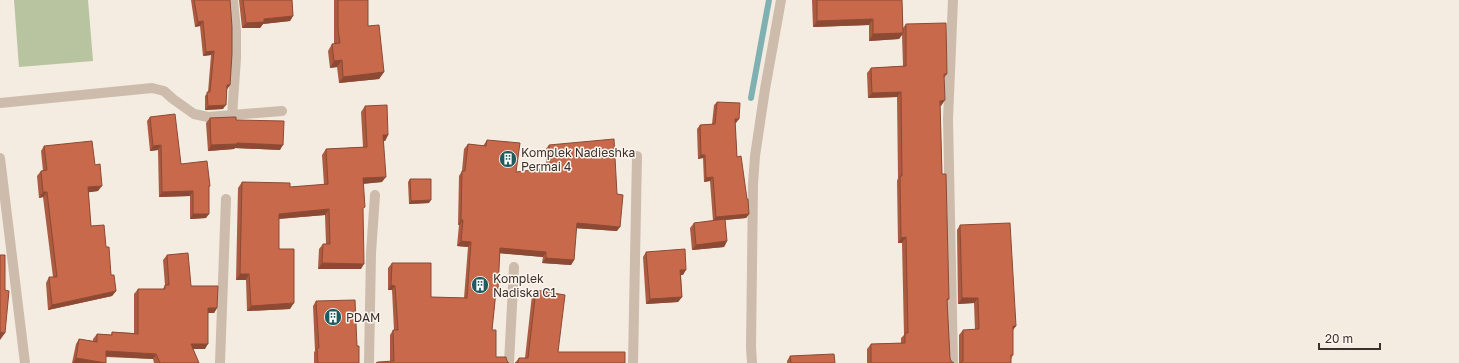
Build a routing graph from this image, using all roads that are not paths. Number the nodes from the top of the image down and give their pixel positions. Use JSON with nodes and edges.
{"nodes":[{"id":1,"x":233,"y":0,"type":"edge"},
{"id":2,"x":781,"y":0,"type":"edge"},
{"id":3,"x":953,"y":0,"type":"edge"},
{"id":4,"x":0,"y":103,"type":"edge"},
{"id":5,"x":282,"y":111,"type":"dead end"},
{"id":6,"x":232,"y":116,"type":"junction"},
{"id":7,"x":637,"y":156,"type":"dead end"},
{"id":8,"x":0,"y":158,"type":"edge"},
{"id":9,"x":375,"y":195,"type":"dead end"},
{"id":10,"x":226,"y":199,"type":"dead end"},
{"id":11,"x":514,"y":267,"type":"dead end"},
{"id":12,"x":25,"y":363,"type":"edge"},
{"id":13,"x":220,"y":363,"type":"edge"},
{"id":14,"x":369,"y":363,"type":"edge"},
{"id":15,"x":509,"y":363,"type":"edge"},
{"id":16,"x":633,"y":363,"type":"edge"},
{"id":17,"x":752,"y":363,"type":"edge"},
{"id":18,"x":953,"y":363,"type":"edge"}],
"edges":[{"from":1,"to":6,"type":"street"},
{"from":2,"to":17,"type":"street"},
{"from":3,"to":18,"type":"street"},
{"from":4,"to":6,"type":"street"},
{"from":5,"to":6,"type":"street"},
{"from":7,"to":16,"type":"street"},
{"from":8,"to":12,"type":"street"},
{"from":9,"to":14,"type":"street"},
{"from":10,"to":13,"type":"street"},
{"from":11,"to":15,"type":"street"}]}
